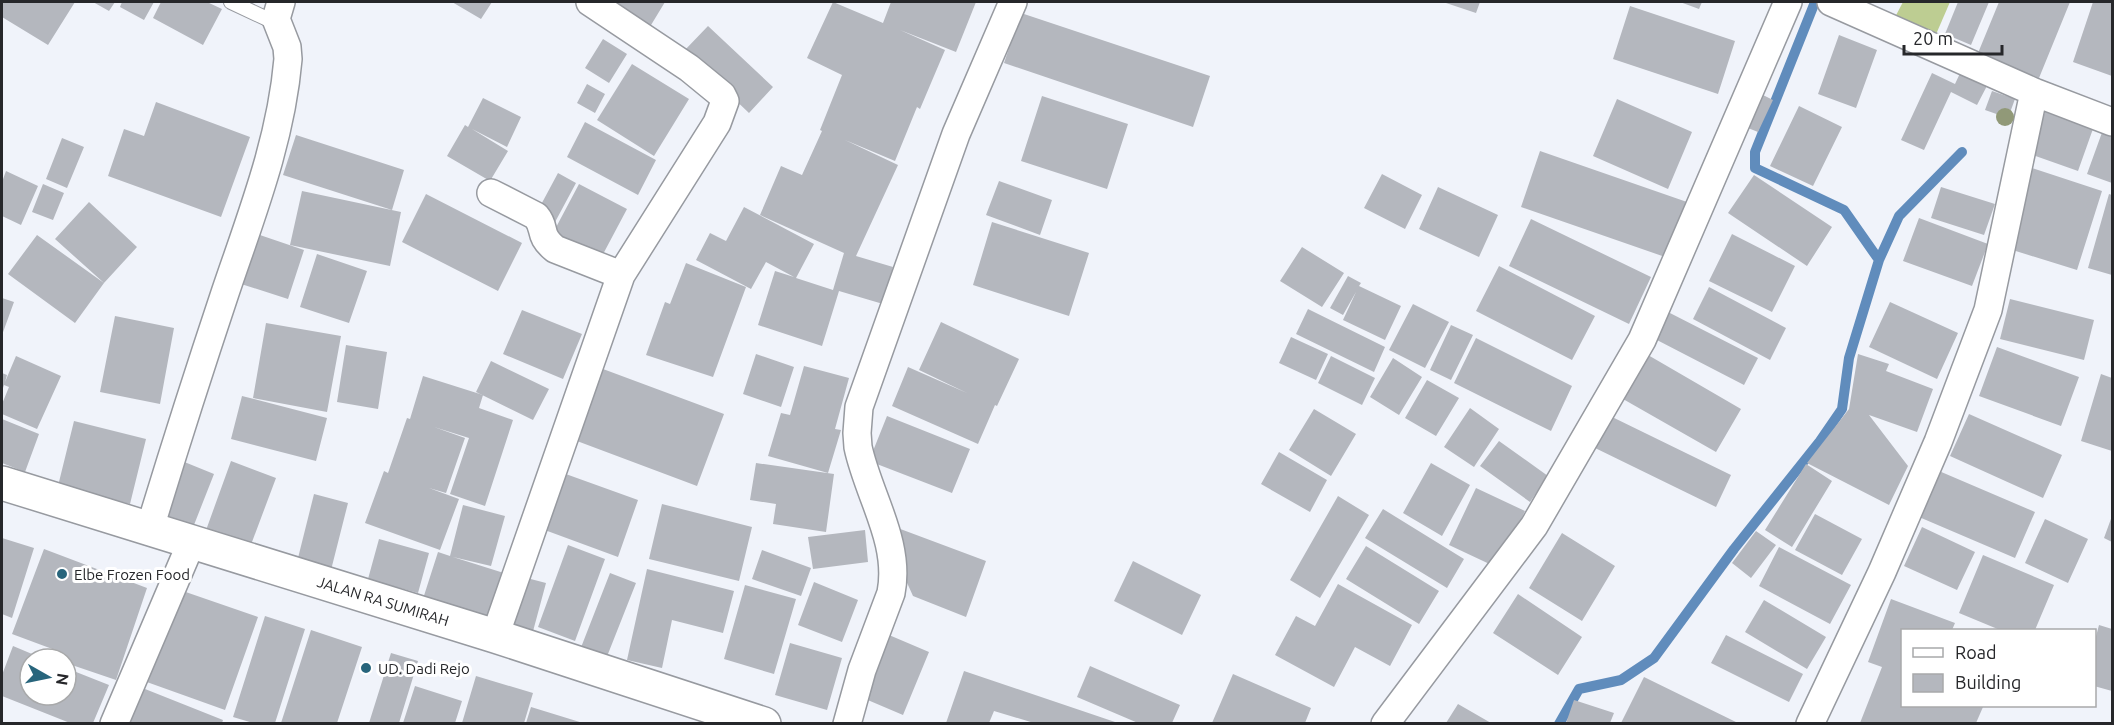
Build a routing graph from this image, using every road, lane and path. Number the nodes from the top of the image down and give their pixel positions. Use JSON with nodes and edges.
{"nodes":[{"id":1,"x":231,"y":2,"type":"edge"},
{"id":2,"x":590,"y":2,"type":"edge"},
{"id":3,"x":1013,"y":2,"type":"edge"},
{"id":4,"x":1788,"y":2,"type":"edge"},
{"id":5,"x":1831,"y":2,"type":"edge"},
{"id":6,"x":279,"y":12,"type":"edge"},
{"id":7,"x":2034,"y":92,"type":"junction"},
{"id":8,"x":2112,"y":122,"type":"edge"},
{"id":9,"x":491,"y":193,"type":"dead end"},
{"id":10,"x":621,"y":275,"type":"junction"},
{"id":11,"x":2,"y":483,"type":"edge"},
{"id":12,"x":150,"y":528,"type":"junction"},
{"id":13,"x":192,"y":541,"type":"junction"},
{"id":14,"x":495,"y":636,"type":"junction"},
{"id":15,"x":114,"y":723,"type":"edge"},
{"id":16,"x":764,"y":723,"type":"edge"},
{"id":17,"x":846,"y":723,"type":"edge"},
{"id":18,"x":1385,"y":723,"type":"edge"},
{"id":19,"x":1810,"y":723,"type":"edge"}],
"edges":[{"from":1,"to":6,"type":"lane"},
{"from":2,"to":10,"type":"street"},
{"from":3,"to":17,"type":"street"},
{"from":4,"to":18,"type":"street"},
{"from":5,"to":7,"type":"street"},
{"from":6,"to":12,"type":"street"},
{"from":7,"to":8,"type":"street"},
{"from":7,"to":19,"type":"street"},
{"from":9,"to":10,"type":"street"},
{"from":10,"to":14,"type":"street"},
{"from":11,"to":12,"type":"main road","name":"JALAN RA SUMIRAH"},
{"from":12,"to":13,"type":"main road","name":"JALAN RA SUMIRAH"},
{"from":13,"to":14,"type":"main road","name":"JALAN RA SUMIRAH"},
{"from":13,"to":15,"type":"street"},
{"from":14,"to":16,"type":"main road","name":"JALAN RA SUMIRAH"}]}
